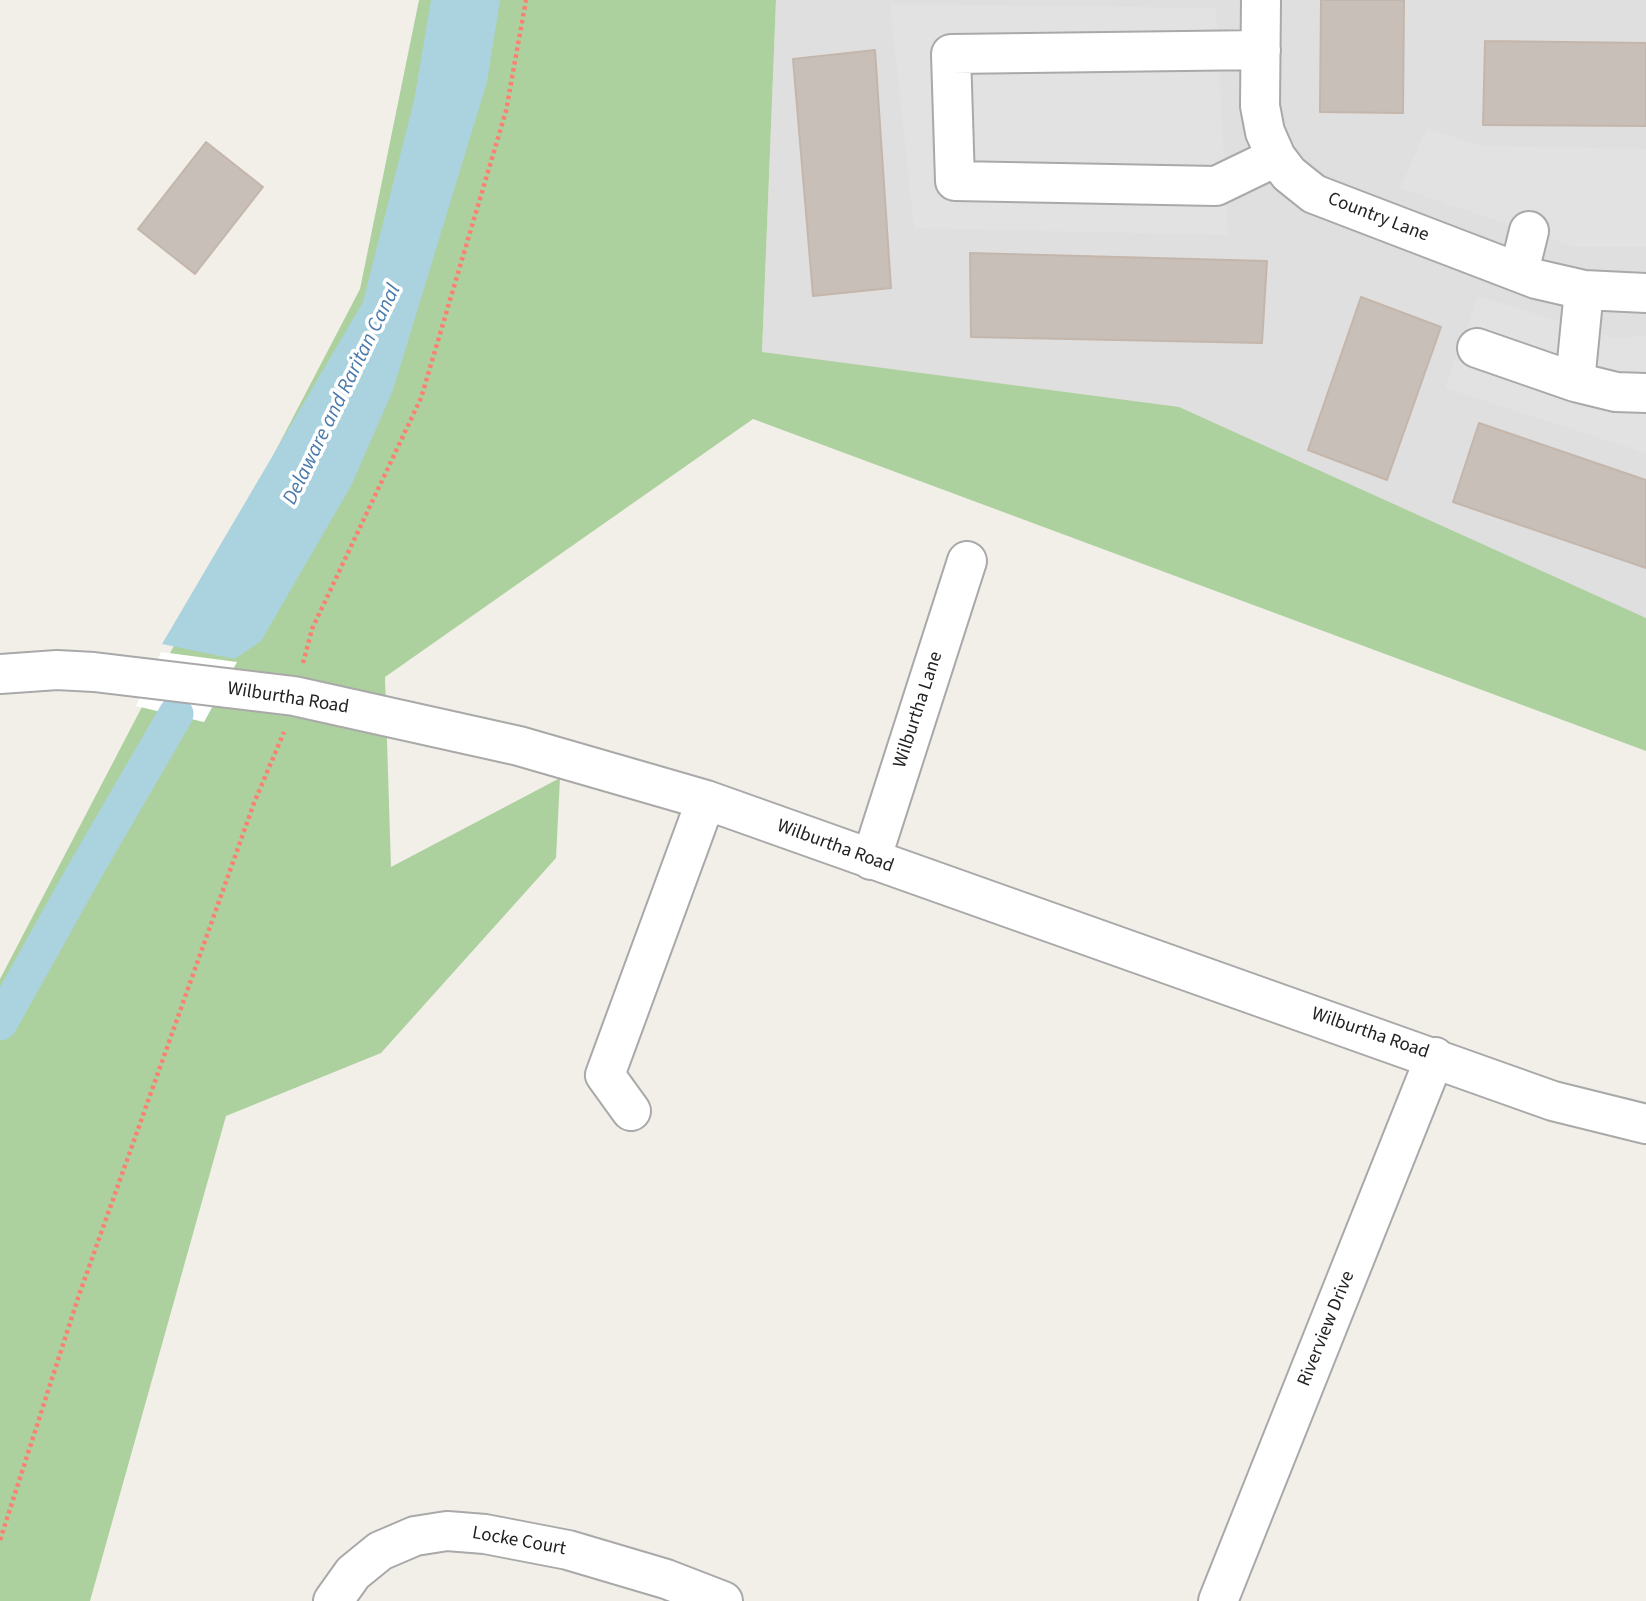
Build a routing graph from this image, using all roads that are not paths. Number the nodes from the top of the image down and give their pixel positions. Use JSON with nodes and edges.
{"nodes":[{"id":1,"x":1261,"y":0,"type":"edge"},
{"id":2,"x":1261,"y":51,"type":"junction"},
{"id":3,"x":1276,"y":157,"type":"junction"},
{"id":4,"x":1529,"y":231,"type":"dead end"},
{"id":5,"x":1519,"y":272,"type":"junction"},
{"id":6,"x":1584,"y":290,"type":"junction"},
{"id":7,"x":1646,"y":293,"type":"edge"},
{"id":8,"x":1478,"y":348,"type":"dead end"},
{"id":9,"x":1575,"y":382,"type":"junction"},
{"id":10,"x":1646,"y":393,"type":"edge"},
{"id":11,"x":967,"y":561,"type":"dead end"},
{"id":12,"x":0,"y":674,"type":"edge"},
{"id":13,"x":706,"y":800,"type":"junction"},
{"id":14,"x":871,"y":860,"type":"junction"},
{"id":15,"x":1435,"y":1057,"type":"junction"},
{"id":16,"x":631,"y":1111,"type":"dead end"},
{"id":17,"x":1646,"y":1124,"type":"edge"},
{"id":18,"x":333,"y":1601,"type":"edge"},
{"id":19,"x":723,"y":1601,"type":"edge"},
{"id":20,"x":1218,"y":1601,"type":"edge"}],
"edges":[{"from":1,"to":2,"type":"street","name":"Country Lane"},
{"from":2,"to":3,"type":"street","name":"Country Lane"},
{"from":2,"to":3,"type":"street"},
{"from":3,"to":5,"type":"street","name":"Country Lane"},
{"from":4,"to":5,"type":"street"},
{"from":5,"to":6,"type":"street","name":"Country Lane"},
{"from":6,"to":7,"type":"street","name":"Country Lane"},
{"from":6,"to":9,"type":"street"},
{"from":8,"to":9,"type":"street"},
{"from":9,"to":10,"type":"street"},
{"from":11,"to":14,"type":"street","name":"Wilburtha Lane"},
{"from":12,"to":13,"type":"street","name":"Wilburtha Road"},
{"from":13,"to":14,"type":"street","name":"Wilburtha Road"},
{"from":13,"to":16,"type":"street"},
{"from":14,"to":15,"type":"street","name":"Wilburtha Road"},
{"from":15,"to":17,"type":"street","name":"Wilburtha Road"},
{"from":15,"to":20,"type":"street","name":"Riverview Drive"},
{"from":18,"to":19,"type":"street","name":"Locke Court"}]}
